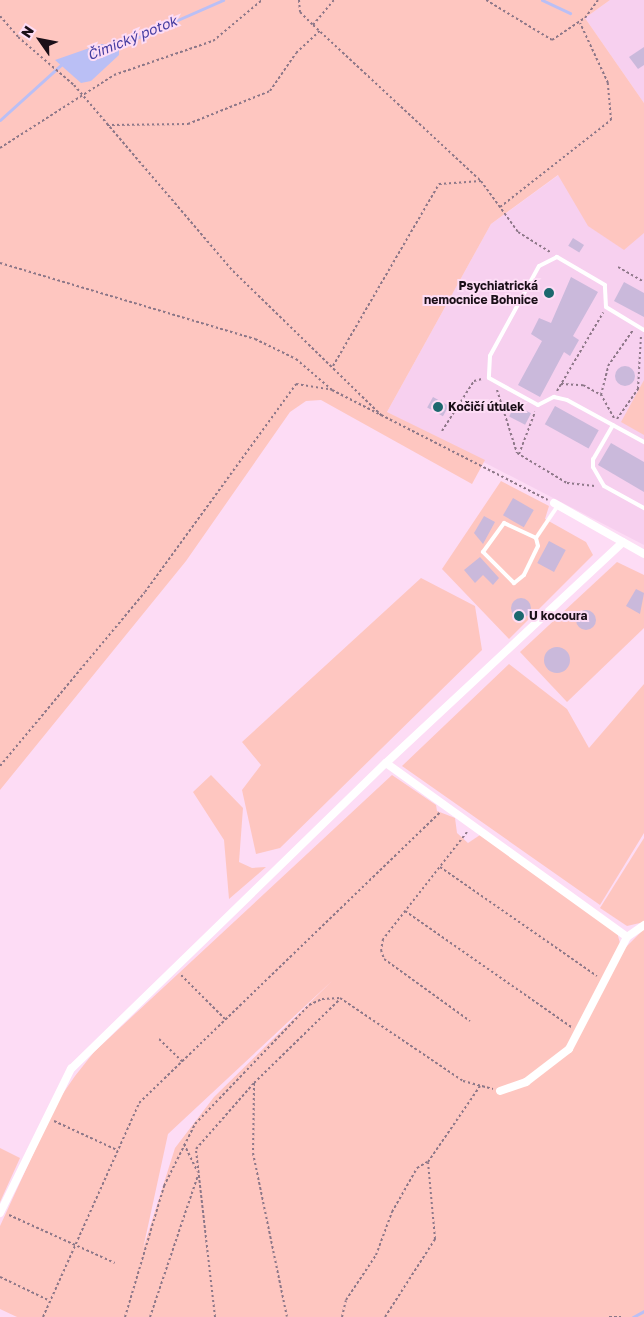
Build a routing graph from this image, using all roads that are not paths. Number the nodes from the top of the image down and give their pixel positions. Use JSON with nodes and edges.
{"nodes":[{"id":1,"x":642,"y":329,"type":"edge"},
{"id":2,"x":614,"y":423,"type":"junction"},
{"id":3,"x":644,"y":442,"type":"edge"},
{"id":4,"x":556,"y":504,"type":"joint"},
{"id":5,"x":644,"y":508,"type":"edge"},
{"id":6,"x":536,"y":538,"type":"junction"},
{"id":7,"x":623,"y":542,"type":"junction"},
{"id":8,"x":644,"y":554,"type":"edge"},
{"id":9,"x":386,"y":763,"type":"junction"},
{"id":10,"x":644,"y":925,"type":"edge"},
{"id":11,"x":627,"y":937,"type":"junction"},
{"id":12,"x":500,"y":1091,"type":"road end"},
{"id":13,"x":0,"y":1213,"type":"edge"}],
"edges":[{"from":1,"to":2,"type":"lane"},
{"from":2,"to":3,"type":"lane"},
{"from":2,"to":5,"type":"lane"},
{"from":4,"to":6,"type":"lane"},
{"from":4,"to":7,"type":"street"},
{"from":6,"to":6,"type":"lane"},
{"from":7,"to":8,"type":"street"},
{"from":7,"to":9,"type":"street"},
{"from":9,"to":11,"type":"street"},
{"from":9,"to":13,"type":"street"},
{"from":10,"to":11,"type":"street"},
{"from":11,"to":12,"type":"street"}]}
